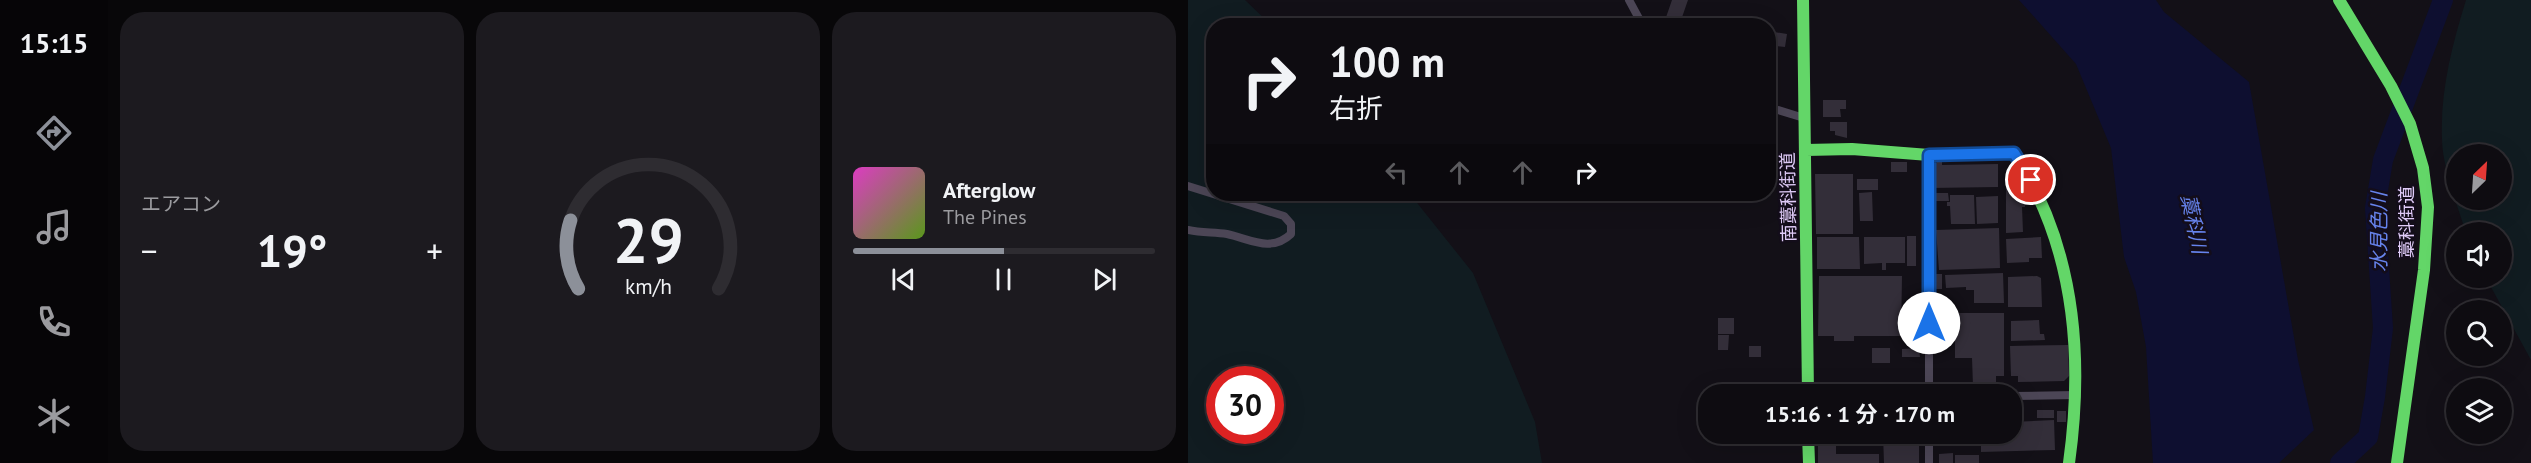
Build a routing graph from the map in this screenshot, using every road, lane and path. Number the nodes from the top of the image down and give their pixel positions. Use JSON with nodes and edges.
{"nodes":[{"id":1,"x":1629,"y":0,"type":"edge"},
{"id":2,"x":1803,"y":0,"type":"edge"},
{"id":3,"x":2339,"y":0,"type":"edge"},
{"id":4,"x":1639,"y":18,"type":"edge"},
{"id":5,"x":1776,"y":110,"type":"edge"},
{"id":6,"x":1804,"y":118,"type":"junction"},
{"id":7,"x":1806,"y":150,"type":"junction"},
{"id":8,"x":1929,"y":155,"type":"junction"},
{"id":9,"x":1188,"y":186,"type":"edge"},
{"id":10,"x":1206,"y":192,"type":"edge"},
{"id":11,"x":1236,"y":201,"type":"edge"},
{"id":12,"x":1188,"y":230,"type":"edge"},
{"id":13,"x":1808,"y":384,"type":"edge"},
{"id":14,"x":1929,"y":384,"type":"edge"},
{"id":15,"x":2075,"y":395,"type":"junction"},
{"id":16,"x":2022,"y":396,"type":"edge"},
{"id":17,"x":1809,"y":444,"type":"edge"},
{"id":18,"x":1929,"y":444,"type":"edge"},
{"id":19,"x":1809,"y":463,"type":"edge"},
{"id":20,"x":1929,"y":463,"type":"edge"},
{"id":21,"x":2069,"y":463,"type":"edge"},
{"id":22,"x":2397,"y":463,"type":"edge"}],
"edges":[{"from":1,"to":4,"type":"street"},
{"from":2,"to":6,"type":"main road","name":"南藁科街道"},
{"from":3,"to":22,"type":"main road","name":"藁科街道"},
{"from":5,"to":6,"type":"street"},
{"from":6,"to":7,"type":"main road","name":"南藁科街道"},
{"from":7,"to":8,"type":"main road"},
{"from":7,"to":13,"type":"main road","name":"南藁科街道"},
{"from":8,"to":14,"type":"street"},
{"from":8,"to":15,"type":"main road"},
{"from":9,"to":10,"type":"street"},
{"from":11,"to":12,"type":"street"},
{"from":15,"to":16,"type":"street"},
{"from":15,"to":21,"type":"main road"},
{"from":17,"to":19,"type":"main road"},
{"from":18,"to":20,"type":"street"}]}
